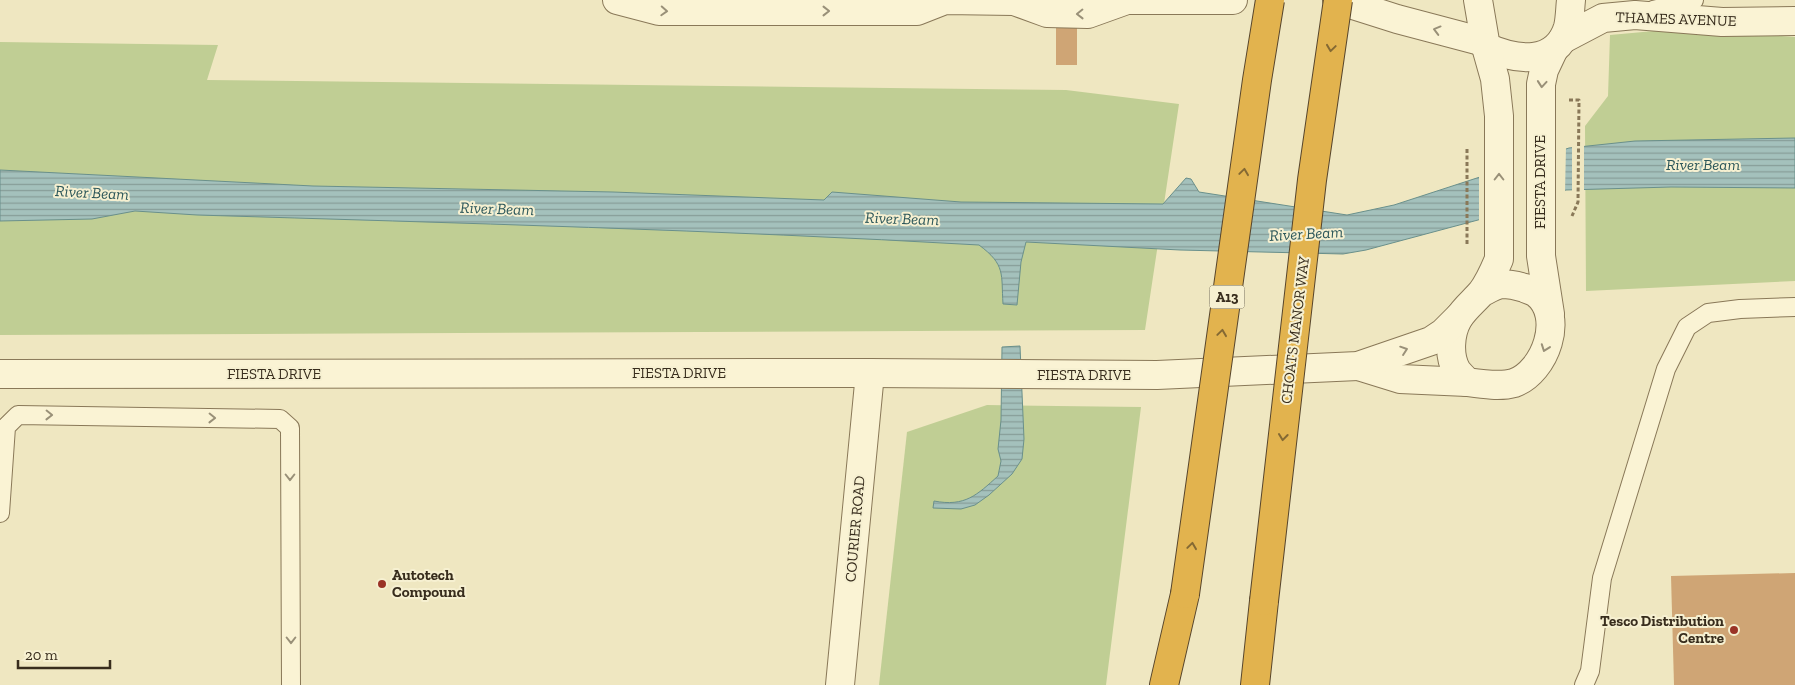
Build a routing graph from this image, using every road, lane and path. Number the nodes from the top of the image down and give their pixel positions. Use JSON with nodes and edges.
{"nodes":[{"id":1,"x":617,"y":0,"type":"edge"},
{"id":2,"x":948,"y":0,"type":"edge"},
{"id":3,"x":1126,"y":0,"type":"edge"},
{"id":4,"x":1233,"y":0,"type":"edge"},
{"id":5,"x":1270,"y":0,"type":"edge"},
{"id":6,"x":1337,"y":0,"type":"edge"},
{"id":7,"x":1478,"y":0,"type":"edge"},
{"id":8,"x":1571,"y":0,"type":"edge"},
{"id":9,"x":1694,"y":0,"type":"edge"},
{"id":10,"x":1005,"y":1,"type":"edge"},
{"id":11,"x":1635,"y":15,"type":"junction"},
{"id":12,"x":1795,"y":21,"type":"edge"},
{"id":13,"x":1485,"y":45,"type":"junction"},
{"id":14,"x":1558,"y":45,"type":"junction"},
{"id":15,"x":1578,"y":136,"type":"dead end"},
{"id":16,"x":1466,"y":164,"type":"dead end"},
{"id":17,"x":1578,"y":202,"type":"dead end"},
{"id":18,"x":1466,"y":233,"type":"dead end"},
{"id":19,"x":1481,"y":293,"type":"junction"},
{"id":20,"x":1795,"y":307,"type":"edge"},
{"id":21,"x":1550,"y":315,"type":"junction"},
{"id":22,"x":1459,"y":318,"type":"junction"},
{"id":23,"x":1358,"y":366,"type":"junction"},
{"id":24,"x":870,"y":373,"type":"junction"},
{"id":25,"x":0,"y":374,"type":"edge"},
{"id":26,"x":1468,"y":382,"type":"junction"},
{"id":27,"x":0,"y":513,"type":"edge"},
{"id":28,"x":1185,"y":594,"type":"junction"},
{"id":29,"x":1264,"y":601,"type":"junction"},
{"id":30,"x":291,"y":685,"type":"edge"},
{"id":31,"x":840,"y":685,"type":"edge"},
{"id":32,"x":1164,"y":685,"type":"edge"},
{"id":33,"x":1177,"y":685,"type":"edge"},
{"id":34,"x":1255,"y":685,"type":"edge"},
{"id":35,"x":1268,"y":685,"type":"edge"},
{"id":36,"x":1584,"y":685,"type":"edge"}],
"edges":[{"from":1,"to":2,"type":"street","one_way":true},
{"from":2,"to":10,"type":"street"},
{"from":3,"to":4,"type":"street"},
{"from":3,"to":10,"type":"street","one_way":true},
{"from":28,"to":5,"type":"highway","number":"A13","one_way":true,"bridge":true},
{"from":13,"to":6,"type":"street","one_way":true},
{"from":6,"to":29,"type":"highway","name":"CHOATS MANOR WAY","one_way":true,"bridge":true},
{"from":7,"to":13,"type":"street"},
{"from":8,"to":14,"type":"street","name":"FIESTA DRIVE"},
{"from":9,"to":11,"type":"lane"},
{"from":11,"to":12,"type":"street","name":"THAMES AVENUE"},
{"from":11,"to":14,"type":"street","name":"THAMES AVENUE"},
{"from":13,"to":14,"type":"street","name":"THAMES AVENUE"},
{"from":19,"to":13,"type":"street","one_way":true},
{"from":14,"to":21,"type":"street","name":"FIESTA DRIVE","one_way":true},
{"from":15,"to":17,"type":"path"},
{"from":16,"to":18,"type":"path"},
{"from":19,"to":21,"type":"street"},
{"from":19,"to":22,"type":"street"},
{"from":20,"to":36,"type":"lane"},
{"from":21,"to":26,"type":"street","one_way":true},
{"from":23,"to":22,"type":"street","name":"FIESTA DRIVE","one_way":true},
{"from":22,"to":26,"type":"street"},
{"from":23,"to":24,"type":"street","name":"FIESTA DRIVE"},
{"from":23,"to":26,"type":"street","name":"FIESTA DRIVE"},
{"from":24,"to":25,"type":"street","name":"FIESTA DRIVE"},
{"from":24,"to":31,"type":"street","name":"COURIER ROAD"},
{"from":27,"to":30,"type":"lane","one_way":true},
{"from":28,"to":32,"type":"highway","number":"A13"},
{"from":28,"to":33,"type":"highway","number":"A13"},
{"from":29,"to":34,"type":"highway"},
{"from":29,"to":35,"type":"highway"}]}
